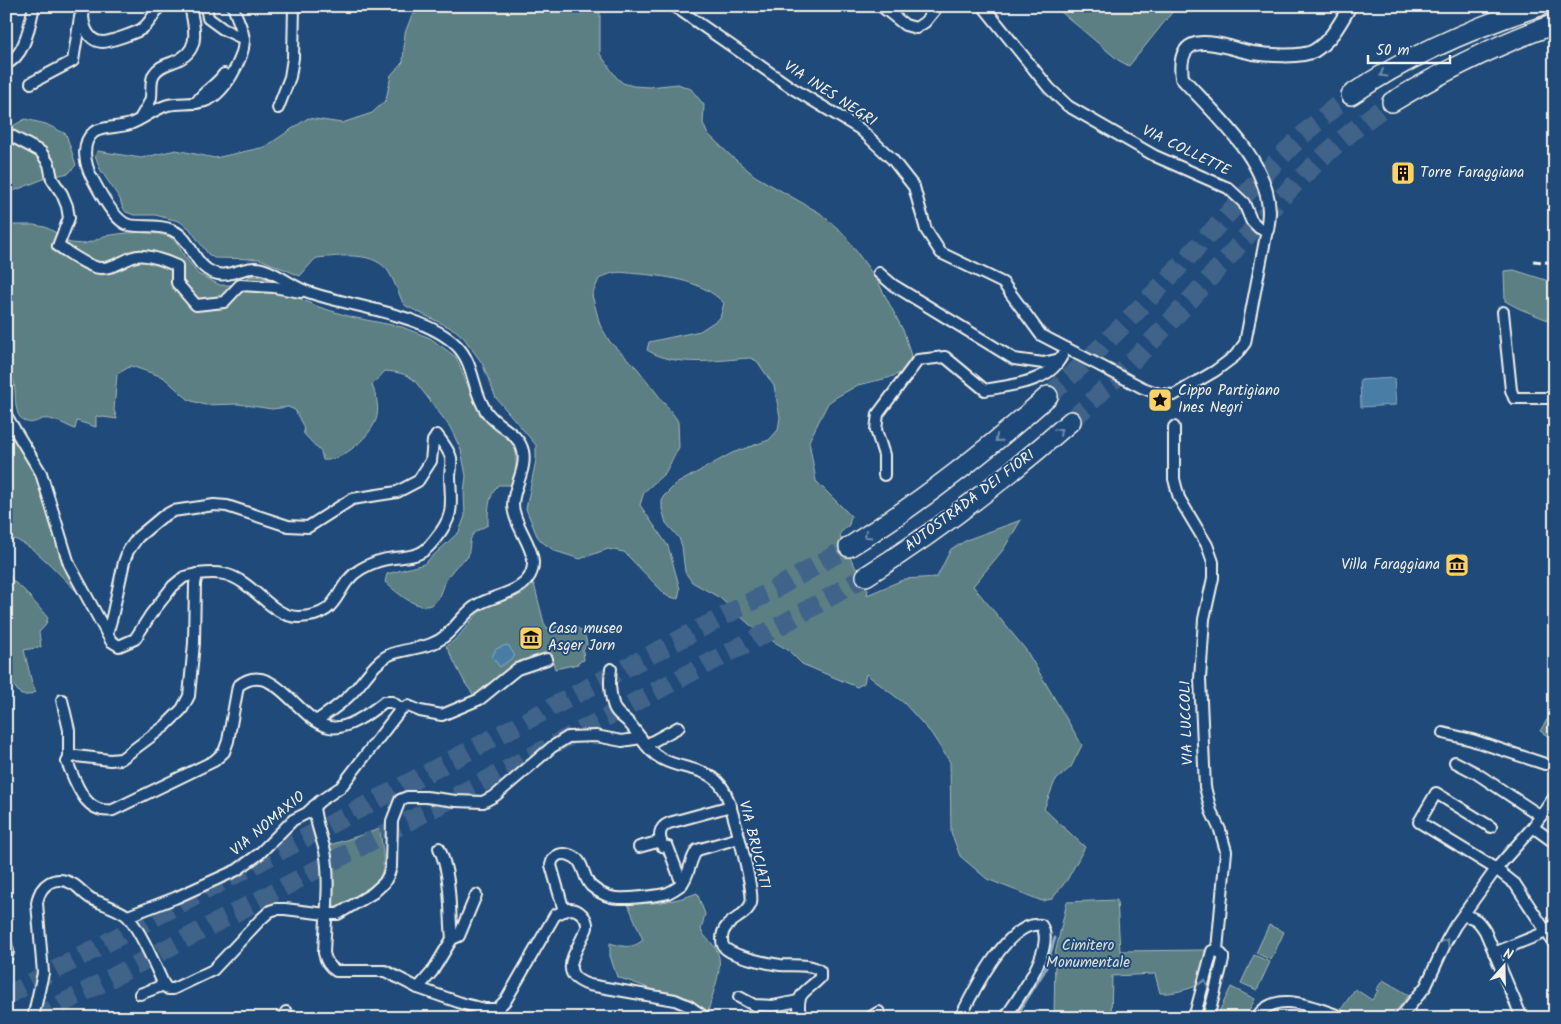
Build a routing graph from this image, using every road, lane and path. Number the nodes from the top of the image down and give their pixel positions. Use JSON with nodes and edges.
{"nodes":[{"id":1,"x":34,"y":6,"type":"edge"},
{"id":2,"x":83,"y":6,"type":"edge"},
{"id":3,"x":159,"y":6,"type":"edge"},
{"id":4,"x":206,"y":6,"type":"edge"},
{"id":5,"x":233,"y":6,"type":"edge"},
{"id":6,"x":294,"y":6,"type":"edge"},
{"id":7,"x":674,"y":6,"type":"edge"},
{"id":8,"x":881,"y":6,"type":"edge"},
{"id":9,"x":938,"y":6,"type":"edge"},
{"id":10,"x":983,"y":6,"type":"edge"},
{"id":11,"x":1350,"y":6,"type":"edge"},
{"id":12,"x":1540,"y":6,"type":"edge"},
{"id":13,"x":191,"y":11,"type":"dead end"},
{"id":14,"x":1555,"y":24,"type":"edge"},
{"id":15,"x":244,"y":39,"type":"junction"},
{"id":16,"x":6,"y":64,"type":"edge"},
{"id":17,"x":224,"y":74,"type":"dead end"},
{"id":18,"x":31,"y":83,"type":"dead end"},
{"id":19,"x":1351,"y":95,"type":"tunnel mouth"},
{"id":20,"x":1392,"y":102,"type":"tunnel mouth"},
{"id":21,"x":196,"y":103,"type":"junction"},
{"id":22,"x":278,"y":108,"type":"dead end"},
{"id":23,"x":141,"y":118,"type":"junction"},
{"id":24,"x":6,"y":133,"type":"edge"},
{"id":25,"x":1267,"y":230,"type":"junction"},
{"id":26,"x":879,"y":273,"type":"dead end"},
{"id":27,"x":312,"y":294,"type":"junction"},
{"id":28,"x":1503,"y":312,"type":"dead end"},
{"id":29,"x":1066,"y":349,"type":"junction"},
{"id":30,"x":1060,"y":359,"type":"junction"},
{"id":31,"x":1048,"y":396,"type":"tunnel mouth"},
{"id":32,"x":1555,"y":398,"type":"edge"},
{"id":33,"x":6,"y":415,"type":"edge"},
{"id":34,"x":1071,"y":421,"type":"tunnel mouth"},
{"id":35,"x":1174,"y":427,"type":"dead end"},
{"id":36,"x":884,"y":476,"type":"dead end"},
{"id":37,"x":849,"y":547,"type":"tunnel mouth"},
{"id":38,"x":198,"y":574,"type":"junction"},
{"id":39,"x":866,"y":576,"type":"tunnel mouth"},
{"id":40,"x":107,"y":634,"type":"junction"},
{"id":41,"x":546,"y":660,"type":"dead end"},
{"id":42,"x":611,"y":669,"type":"dead end"},
{"id":43,"x":62,"y":700,"type":"dead end"},
{"id":44,"x":401,"y":709,"type":"junction"},
{"id":45,"x":316,"y":721,"type":"junction"},
{"id":46,"x":679,"y":727,"type":"dead end"},
{"id":47,"x":1443,"y":733,"type":"dead end"},
{"id":48,"x":643,"y":742,"type":"junction"},
{"id":49,"x":69,"y":758,"type":"junction"},
{"id":50,"x":1455,"y":762,"type":"dead end"},
{"id":51,"x":1545,"y":764,"type":"tunnel mouth"},
{"id":52,"x":1555,"y":796,"type":"edge"},
{"id":53,"x":314,"y":806,"type":"junction"},
{"id":54,"x":731,"y":806,"type":"junction"},
{"id":55,"x":1541,"y":816,"type":"junction"},
{"id":56,"x":1490,"y":827,"type":"dead end"},
{"id":57,"x":1533,"y":827,"type":"junction"},
{"id":58,"x":739,"y":838,"type":"junction"},
{"id":59,"x":661,"y":841,"type":"junction"},
{"id":60,"x":1555,"y":843,"type":"edge"},
{"id":61,"x":639,"y":847,"type":"dead end"},
{"id":62,"x":439,"y":848,"type":"dead end"},
{"id":63,"x":1496,"y":869,"type":"junction"},
{"id":64,"x":682,"y":884,"type":"junction"},
{"id":65,"x":476,"y":895,"type":"dead end"},
{"id":66,"x":564,"y":911,"type":"junction"},
{"id":67,"x":326,"y":914,"type":"junction"},
{"id":68,"x":128,"y":916,"type":"junction"},
{"id":69,"x":1463,"y":916,"type":"junction"},
{"id":70,"x":1555,"y":924,"type":"edge"},
{"id":71,"x":1546,"y":932,"type":"junction"},
{"id":72,"x":452,"y":939,"type":"junction"},
{"id":73,"x":6,"y":943,"type":"edge"},
{"id":74,"x":1555,"y":944,"type":"edge"},
{"id":75,"x":1217,"y":950,"type":"junction"},
{"id":76,"x":1494,"y":953,"type":"junction"},
{"id":77,"x":6,"y":958,"type":"edge"},
{"id":78,"x":164,"y":985,"type":"junction"},
{"id":79,"x":418,"y":988,"type":"junction"},
{"id":80,"x":140,"y":994,"type":"dead end"},
{"id":81,"x":739,"y":998,"type":"dead end"},
{"id":82,"x":798,"y":1001,"type":"junction"},
{"id":83,"x":496,"y":1009,"type":"junction"},
{"id":84,"x":879,"y":1012,"type":"dead end"},
{"id":85,"x":33,"y":1018,"type":"edge"},
{"id":86,"x":469,"y":1018,"type":"edge"},
{"id":87,"x":706,"y":1018,"type":"edge"},
{"id":88,"x":800,"y":1018,"type":"edge"},
{"id":89,"x":870,"y":1018,"type":"edge"},
{"id":90,"x":960,"y":1018,"type":"edge"},
{"id":91,"x":1005,"y":1018,"type":"edge"},
{"id":92,"x":1194,"y":1018,"type":"edge"},
{"id":93,"x":1208,"y":1018,"type":"edge"},
{"id":94,"x":1256,"y":1018,"type":"edge"},
{"id":95,"x":1345,"y":1018,"type":"edge"},
{"id":96,"x":1400,"y":1018,"type":"edge"},
{"id":97,"x":1522,"y":1018,"type":"edge"}],
"edges":[{"from":1,"to":16,"type":"street"},
{"from":2,"to":3,"type":"street"},
{"from":2,"to":18,"type":"street"},
{"from":4,"to":15,"type":"street"},
{"from":5,"to":15,"type":"street"},
{"from":6,"to":22,"type":"street"},
{"from":7,"to":29,"type":"street","name":"VIA INES NEGRI"},
{"from":8,"to":9,"type":"street"},
{"from":10,"to":25,"type":"street","name":"VIA COLLETTE"},
{"from":11,"to":25,"type":"street"},
{"from":12,"to":19,"type":"highway","one_way":true},
{"from":13,"to":23,"type":"street"},
{"from":14,"to":20,"type":"highway"},
{"from":15,"to":21,"type":"street"},
{"from":17,"to":21,"type":"street"},
{"from":21,"to":23,"type":"street"},
{"from":23,"to":27,"type":"street"},
{"from":24,"to":27,"type":"street"},
{"from":25,"to":29,"type":"street","name":"VIA INES NEGRI"},
{"from":26,"to":30,"type":"street"},
{"from":27,"to":45,"type":"street"},
{"from":28,"to":32,"type":"street"},
{"from":29,"to":30,"type":"street"},
{"from":30,"to":36,"type":"street"},
{"from":31,"to":37,"type":"highway","name":"AUTOSTRADA DEI FIORI","one_way":true},
{"from":33,"to":40,"type":"street"},
{"from":39,"to":34,"type":"highway","name":"AUTOSTRADA DEI FIORI","one_way":true},
{"from":35,"to":75,"type":"street","name":"VIA LUCCOLI"},
{"from":38,"to":40,"type":"street"},
{"from":38,"to":40,"type":"street"},
{"from":38,"to":49,"type":"street"},
{"from":41,"to":44,"type":"street"},
{"from":42,"to":48,"type":"street","name":"VIA BRUCIATI"},
{"from":43,"to":49,"type":"street"},
{"from":44,"to":45,"type":"street"},
{"from":44,"to":53,"type":"street","name":"VIA NOMAXIO"},
{"from":45,"to":49,"type":"street"},
{"from":46,"to":48,"type":"street"},
{"from":47,"to":51,"type":"street"},
{"from":48,"to":54,"type":"street","name":"VIA BRUCIATI"},
{"from":48,"to":67,"type":"street"},
{"from":50,"to":55,"type":"street"},
{"from":52,"to":55,"type":"street"},
{"from":53,"to":67,"type":"street"},
{"from":53,"to":68,"type":"street","name":"VIA NOMAXIO"},
{"from":54,"to":58,"type":"street","name":"VIA BRUCIATI"},
{"from":54,"to":59,"type":"street"},
{"from":55,"to":57,"type":"street"},
{"from":56,"to":63,"type":"street"},
{"from":57,"to":60,"type":"street"},
{"from":57,"to":63,"type":"street"},
{"from":58,"to":64,"type":"street"},
{"from":58,"to":82,"type":"street","name":"VIA BRUCIATI"},
{"from":59,"to":61,"type":"street"},
{"from":59,"to":64,"type":"street"},
{"from":62,"to":72,"type":"street"},
{"from":63,"to":69,"type":"street"},
{"from":63,"to":71,"type":"street"},
{"from":64,"to":66,"type":"street"},
{"from":65,"to":72,"type":"street"},
{"from":66,"to":83,"type":"street"},
{"from":66,"to":87,"type":"street"},
{"from":67,"to":78,"type":"street"},
{"from":67,"to":79,"type":"street"},
{"from":68,"to":78,"type":"street"},
{"from":68,"to":85,"type":"street"},
{"from":69,"to":76,"type":"street"},
{"from":96,"to":69,"type":"street","one_way":true},
{"from":70,"to":71,"type":"street"},
{"from":71,"to":74,"type":"street"},
{"from":71,"to":76,"type":"street"},
{"from":72,"to":79,"type":"street"},
{"from":73,"to":77,"type":"street"},
{"from":92,"to":75,"type":"street","name":"VIA LUCCOLI","one_way":true},
{"from":75,"to":93,"type":"street"},
{"from":76,"to":97,"type":"street"},
{"from":78,"to":80,"type":"street"},
{"from":79,"to":83,"type":"street"},
{"from":81,"to":82,"type":"street"},
{"from":82,"to":88,"type":"street"},
{"from":83,"to":86,"type":"street"},
{"from":84,"to":89,"type":"street"},
{"from":90,"to":91,"type":"street"},
{"from":94,"to":95,"type":"street"}]}
